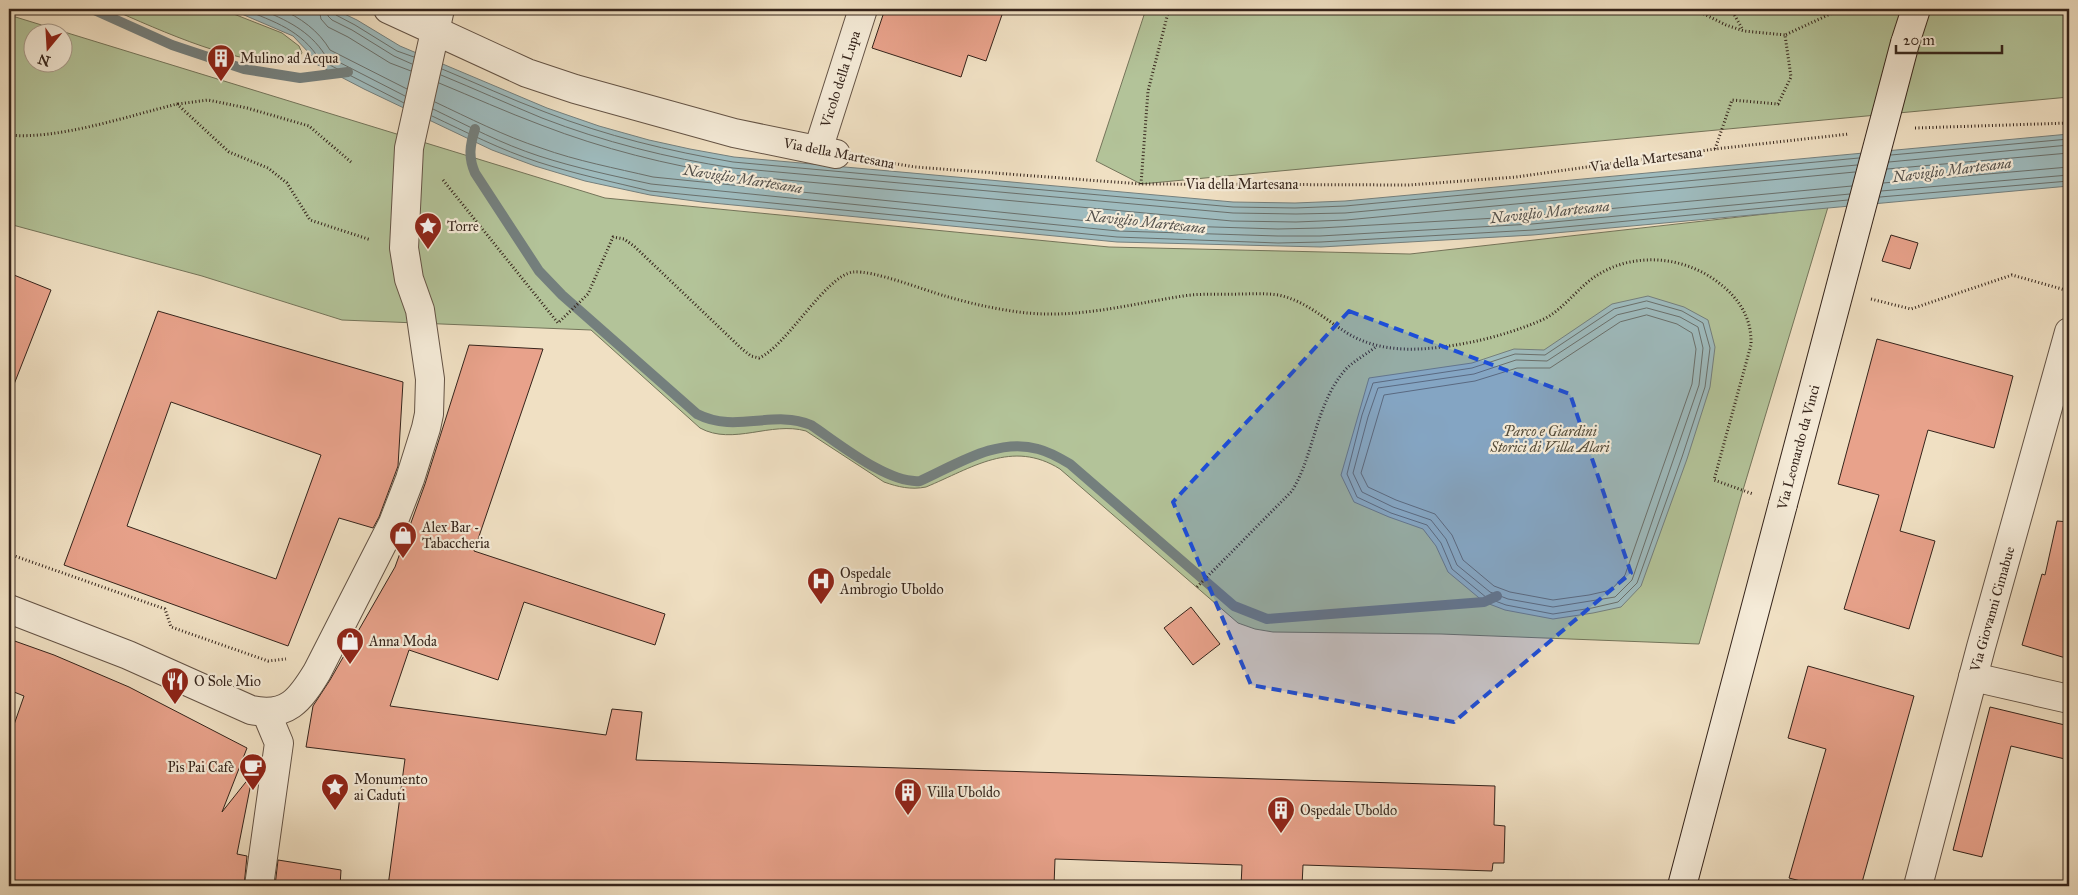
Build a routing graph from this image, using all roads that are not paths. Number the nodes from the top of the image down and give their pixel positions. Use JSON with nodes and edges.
{"nodes":[{"id":1,"x":388,"y":9,"type":"edge"},
{"id":2,"x":863,"y":9,"type":"edge"},
{"id":3,"x":1916,"y":9,"type":"edge"},
{"id":4,"x":437,"y":20,"type":"edge"},
{"id":5,"x":827,"y":152,"type":"joint"},
{"id":6,"x":2069,"y":332,"type":"edge"},
{"id":7,"x":9,"y":609,"type":"edge"},
{"id":8,"x":1973,"y":677,"type":"junction"},
{"id":9,"x":2069,"y":699,"type":"edge"},
{"id":10,"x":266,"y":712,"type":"junction"},
{"id":11,"x":259,"y":886,"type":"edge"},
{"id":12,"x":1682,"y":886,"type":"edge"},
{"id":13,"x":1918,"y":886,"type":"edge"}],
"edges":[{"from":1,"to":4,"type":"street","name":"Via della Martesana"},
{"from":2,"to":5,"type":"street","name":"Vicolo della Lupa"},
{"from":3,"to":12,"type":"street","name":"Via Leonardo da Vinci","bridge":true},
{"from":4,"to":5,"type":"street","name":"Via della Martesana"},
{"from":4,"to":10,"type":"street"},
{"from":6,"to":8,"type":"street","name":"Via Giovanni Cimabue"},
{"from":7,"to":10,"type":"street"},
{"from":8,"to":9,"type":"street"},
{"from":8,"to":13,"type":"street","name":"Via Giovanni Cimabue"},
{"from":10,"to":11,"type":"street"}]}
